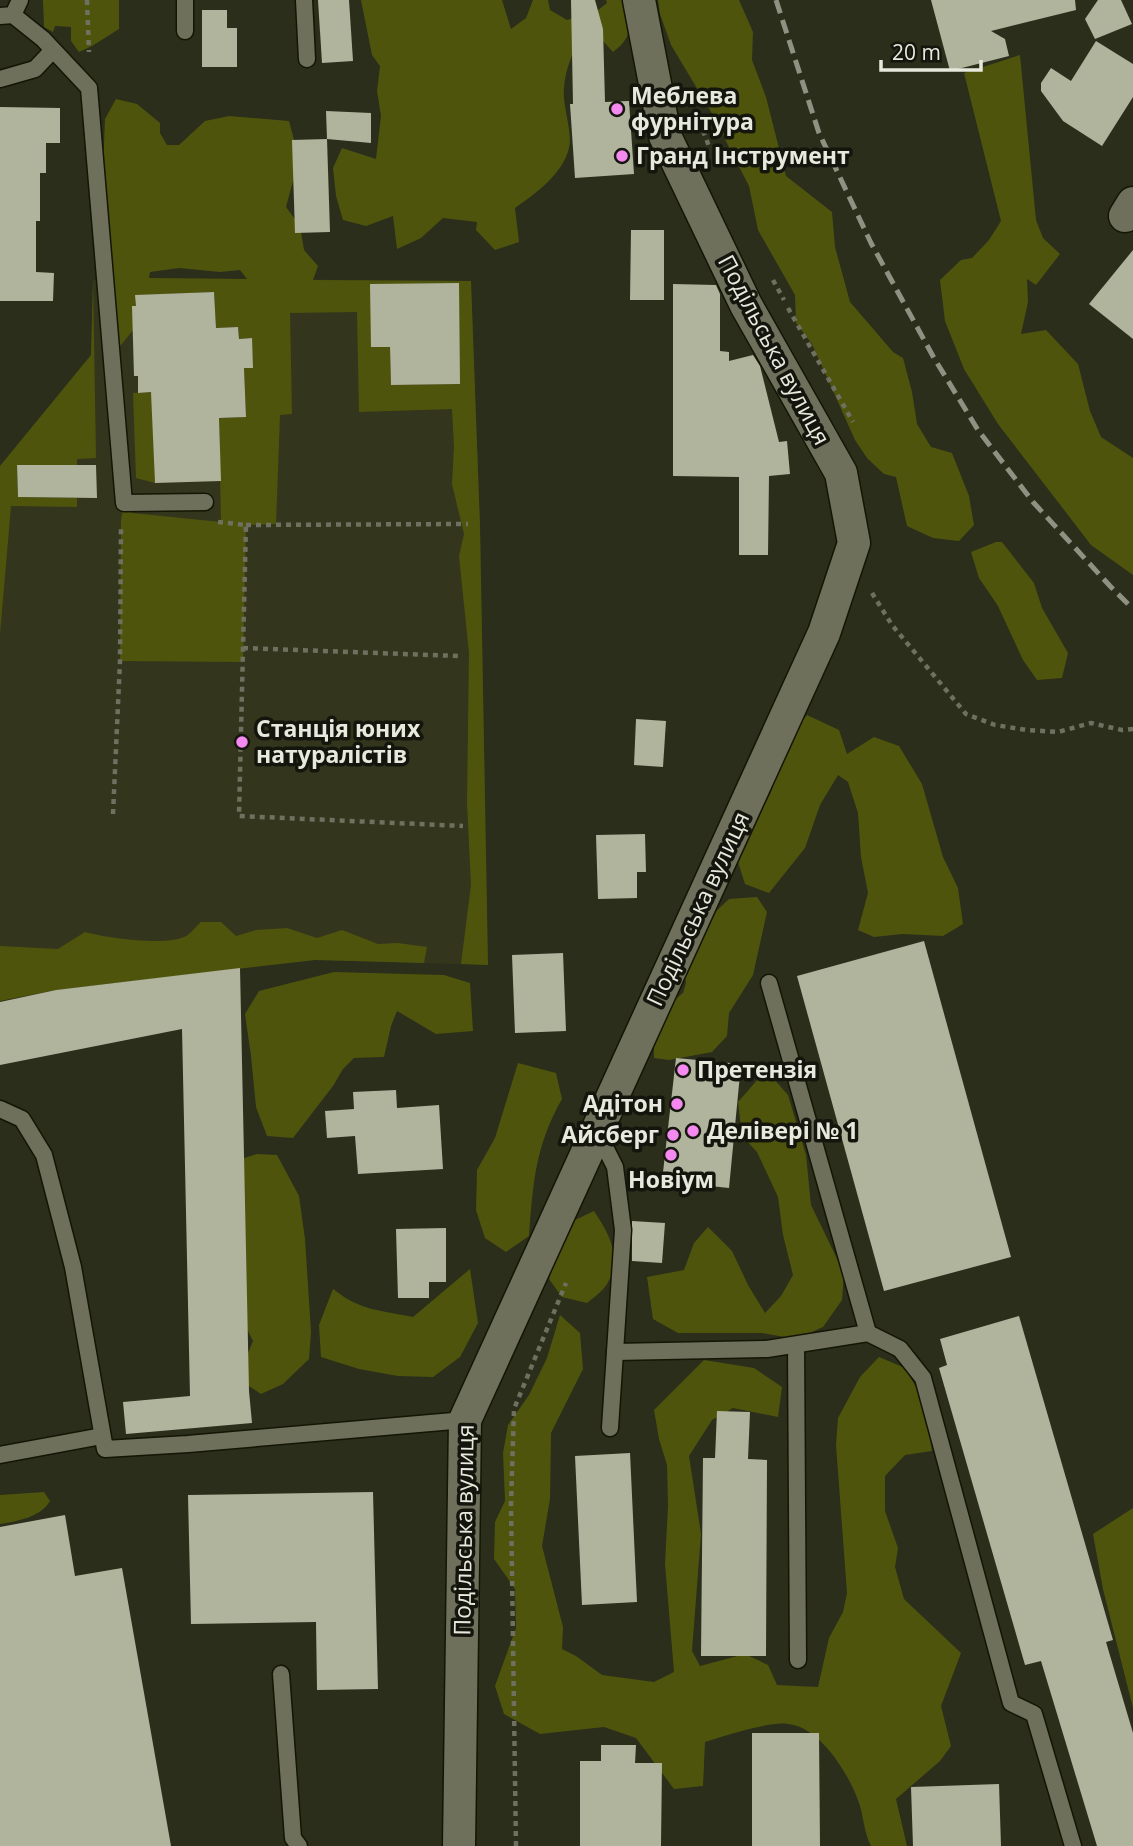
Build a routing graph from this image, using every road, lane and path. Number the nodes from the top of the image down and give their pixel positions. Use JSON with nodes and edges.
{"nodes":[{"id":1,"x":88,"y":0,"type":"edge"},
{"id":2,"x":184,"y":0,"type":"edge"},
{"id":3,"x":304,"y":0,"type":"edge"},
{"id":4,"x":639,"y":0,"type":"edge"},
{"id":5,"x":11,"y":10,"type":"edge"},
{"id":6,"x":185,"y":31,"type":"dead end"},
{"id":7,"x":53,"y":50,"type":"junction"},
{"id":8,"x":307,"y":60,"type":"dead end"},
{"id":9,"x":0,"y":79,"type":"edge"},
{"id":10,"x":89,"y":88,"type":"junction"},
{"id":11,"x":205,"y":502,"type":"dead end"},
{"id":12,"x":124,"y":503,"type":"junction"},
{"id":13,"x":208,"y":521,"type":"dead end"},
{"id":14,"x":468,"y":524,"type":"dead end"},
{"id":15,"x":246,"y":525,"type":"junction"},
{"id":16,"x":872,"y":592,"type":"dead end"},
{"id":17,"x":243,"y":648,"type":"junction"},
{"id":18,"x":458,"y":656,"type":"dead end"},
{"id":19,"x":1133,"y":729,"type":"edge"},
{"id":20,"x":113,"y":814,"type":"dead end"},
{"id":21,"x":463,"y":826,"type":"dead end"},
{"id":22,"x":769,"y":983,"type":"dead end"},
{"id":23,"x":0,"y":1109,"type":"edge"},
{"id":24,"x":597,"y":1130,"type":"junction"},
{"id":25,"x":868,"y":1333,"type":"junction"},
{"id":26,"x":796,"y":1345,"type":"junction"},
{"id":27,"x":615,"y":1352,"type":"junction"},
{"id":28,"x":464,"y":1420,"type":"junction"},
{"id":29,"x":610,"y":1428,"type":"dead end"},
{"id":30,"x":103,"y":1436,"type":"junction"},
{"id":31,"x":0,"y":1455,"type":"edge"},
{"id":32,"x":798,"y":1660,"type":"dead end"},
{"id":33,"x":281,"y":1674,"type":"dead end"},
{"id":34,"x":299,"y":1846,"type":"edge"},
{"id":35,"x":459,"y":1846,"type":"edge"},
{"id":36,"x":1073,"y":1846,"type":"edge"}],
"edges":[{"from":1,"to":10,"type":"path"},
{"from":2,"to":6,"type":"lane"},
{"from":3,"to":8,"type":"lane"},
{"from":4,"to":24,"type":"street","name":"Подільська вулиця"},
{"from":5,"to":7,"type":"lane"},
{"from":7,"to":9,"type":"lane"},
{"from":7,"to":10,"type":"lane"},
{"from":10,"to":12,"type":"lane"},
{"from":11,"to":12,"type":"lane"},
{"from":12,"to":20,"type":"path"},
{"from":13,"to":15,"type":"path"},
{"from":14,"to":15,"type":"path"},
{"from":15,"to":17,"type":"path"},
{"from":16,"to":19,"type":"path"},
{"from":17,"to":18,"type":"path"},
{"from":17,"to":21,"type":"path"},
{"from":22,"to":25,"type":"lane"},
{"from":23,"to":30,"type":"lane"},
{"from":24,"to":27,"type":"lane"},
{"from":24,"to":28,"type":"street","name":"Подільська вулиця"},
{"from":25,"to":26,"type":"lane"},
{"from":25,"to":36,"type":"lane"},
{"from":26,"to":27,"type":"lane"},
{"from":26,"to":32,"type":"lane"},
{"from":27,"to":29,"type":"lane"},
{"from":28,"to":30,"type":"lane"},
{"from":28,"to":35,"type":"street","name":"Подільська вулиця"},
{"from":30,"to":31,"type":"lane"},
{"from":33,"to":34,"type":"lane"}]}
